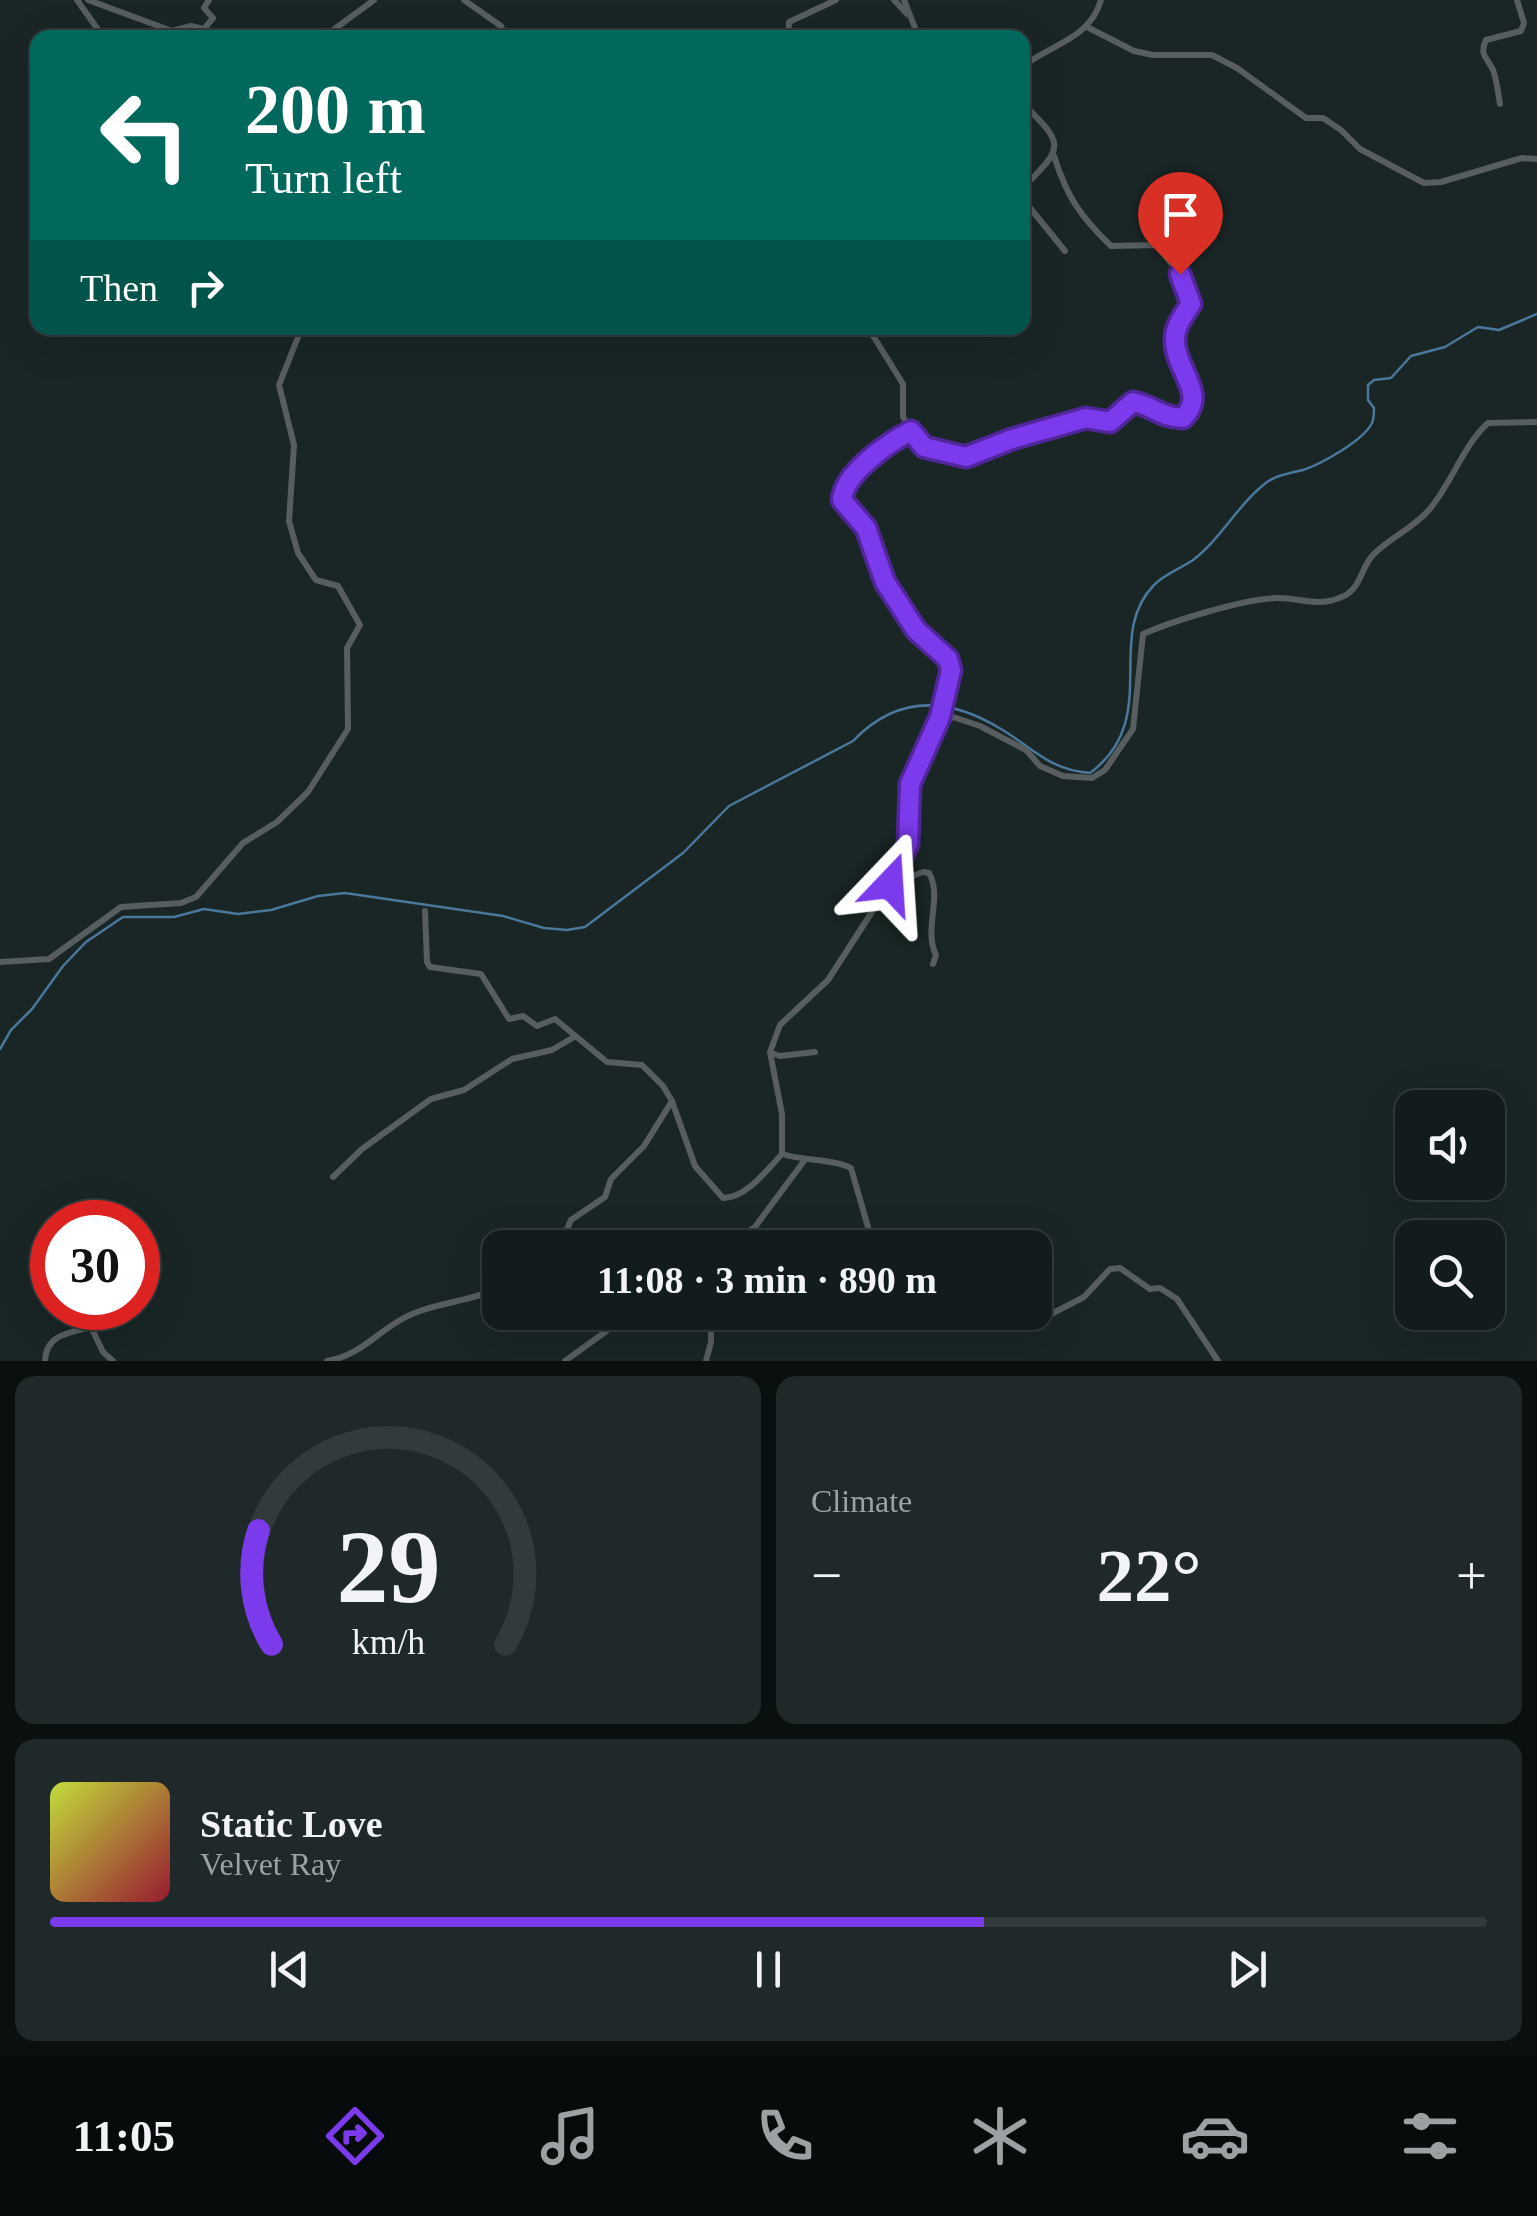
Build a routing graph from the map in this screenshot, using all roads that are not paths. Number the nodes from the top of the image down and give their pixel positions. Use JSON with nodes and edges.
{"nodes":[{"id":1,"x":77,"y":0,"type":"edge"},
{"id":2,"x":88,"y":0,"type":"edge"},
{"id":3,"x":209,"y":0,"type":"edge"},
{"id":4,"x":374,"y":0,"type":"edge"},
{"id":5,"x":464,"y":0,"type":"edge"},
{"id":6,"x":836,"y":0,"type":"edge"},
{"id":7,"x":894,"y":0,"type":"edge"},
{"id":8,"x":904,"y":0,"type":"edge"},
{"id":9,"x":1100,"y":0,"type":"edge"},
{"id":10,"x":1517,"y":0,"type":"edge"},
{"id":11,"x":908,"y":14,"type":"junction"},
{"id":12,"x":1087,"y":27,"type":"junction"},
{"id":13,"x":98,"y":30,"type":"edge"},
{"id":14,"x":169,"y":30,"type":"edge"},
{"id":15,"x":176,"y":30,"type":"edge"},
{"id":16,"x":333,"y":30,"type":"edge"},
{"id":17,"x":502,"y":30,"type":"edge"},
{"id":18,"x":788,"y":30,"type":"edge"},
{"id":19,"x":915,"y":30,"type":"edge"},
{"id":20,"x":1030,"y":62,"type":"edge"},
{"id":21,"x":1500,"y":104,"type":"dead end"},
{"id":22,"x":1030,"y":111,"type":"edge"},
{"id":23,"x":1054,"y":156,"type":"junction"},
{"id":24,"x":1537,"y":158,"type":"edge"},
{"id":25,"x":1030,"y":182,"type":"edge"},
{"id":26,"x":1030,"y":208,"type":"edge"},
{"id":27,"x":1065,"y":251,"type":"dead end"},
{"id":28,"x":299,"y":335,"type":"edge"},
{"id":29,"x":873,"y":335,"type":"edge"},
{"id":30,"x":1537,"y":422,"type":"edge"},
{"id":31,"x":911,"y":431,"type":"junction"},
{"id":32,"x":934,"y":731,"type":"junction"},
{"id":33,"x":890,"y":884,"type":"junction"},
{"id":34,"x":425,"y":910,"type":"dead end"},
{"id":35,"x":0,"y":962,"type":"edge"},
{"id":36,"x":933,"y":964,"type":"dead end"},
{"id":37,"x":574,"y":1037,"type":"junction"},
{"id":38,"x":770,"y":1052,"type":"junction"},
{"id":39,"x":816,"y":1052,"type":"dead end"},
{"id":40,"x":672,"y":1100,"type":"junction"},
{"id":41,"x":782,"y":1154,"type":"junction"},
{"id":42,"x":804,"y":1162,"type":"junction"},
{"id":43,"x":332,"y":1177,"type":"dead end"},
{"id":44,"x":754,"y":1227,"type":"junction"},
{"id":45,"x":567,"y":1230,"type":"edge"},
{"id":46,"x":750,"y":1230,"type":"edge"},
{"id":47,"x":752,"y":1230,"type":"edge"},
{"id":48,"x":869,"y":1230,"type":"edge"},
{"id":49,"x":482,"y":1293,"type":"edge"},
{"id":50,"x":1052,"y":1314,"type":"edge"},
{"id":51,"x":608,"y":1330,"type":"edge"},
{"id":52,"x":711,"y":1330,"type":"edge"},
{"id":53,"x":45,"y":1361,"type":"edge"},
{"id":54,"x":112,"y":1361,"type":"edge"},
{"id":55,"x":328,"y":1361,"type":"edge"},
{"id":56,"x":565,"y":1361,"type":"edge"},
{"id":57,"x":706,"y":1361,"type":"edge"},
{"id":58,"x":1218,"y":1361,"type":"edge"}],
"edges":[{"from":1,"to":13,"type":"street"},
{"from":2,"to":14,"type":"street"},
{"from":3,"to":15,"type":"street"},
{"from":4,"to":16,"type":"street"},
{"from":5,"to":17,"type":"street"},
{"from":6,"to":18,"type":"street"},
{"from":7,"to":11,"type":"street"},
{"from":8,"to":11,"type":"street"},
{"from":9,"to":12,"type":"street"},
{"from":10,"to":21,"type":"street"},
{"from":11,"to":19,"type":"street"},
{"from":12,"to":20,"type":"street"},
{"from":12,"to":24,"type":"street"},
{"from":22,"to":23,"type":"street"},
{"from":23,"to":25,"type":"street"},
{"from":23,"to":31,"type":"street"},
{"from":26,"to":27,"type":"street"},
{"from":28,"to":35,"type":"street"},
{"from":29,"to":31,"type":"street"},
{"from":30,"to":32,"type":"street"},
{"from":31,"to":32,"type":"street"},
{"from":32,"to":33,"type":"street"},
{"from":33,"to":36,"type":"street"},
{"from":33,"to":38,"type":"street"},
{"from":34,"to":37,"type":"street"},
{"from":37,"to":40,"type":"street"},
{"from":37,"to":43,"type":"street"},
{"from":38,"to":39,"type":"street"},
{"from":38,"to":41,"type":"street"},
{"from":40,"to":41,"type":"street"},
{"from":40,"to":45,"type":"street"},
{"from":41,"to":42,"type":"street"},
{"from":42,"to":44,"type":"street"},
{"from":42,"to":48,"type":"street"},
{"from":44,"to":46,"type":"street"},
{"from":44,"to":47,"type":"street"},
{"from":49,"to":55,"type":"street"},
{"from":50,"to":58,"type":"street"},
{"from":51,"to":56,"type":"street"},
{"from":52,"to":57,"type":"street"},
{"from":53,"to":54,"type":"street"}]}
